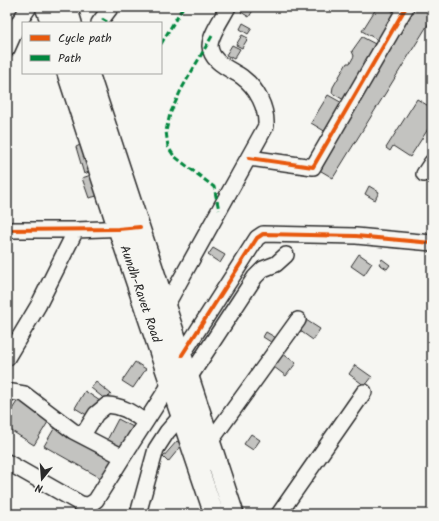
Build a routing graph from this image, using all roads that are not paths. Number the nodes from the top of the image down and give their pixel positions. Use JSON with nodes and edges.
{"nodes":[{"id":1,"x":29,"y":7,"type":"edge"},
{"id":2,"x":45,"y":7,"type":"edge"},
{"id":3,"x":56,"y":7,"type":"edge"},
{"id":4,"x":67,"y":7,"type":"edge"},
{"id":5,"x":111,"y":7,"type":"edge"},
{"id":6,"x":228,"y":7,"type":"edge"},
{"id":7,"x":406,"y":7,"type":"edge"},
{"id":8,"x":51,"y":22,"type":"edge"},
{"id":9,"x":61,"y":22,"type":"edge"},
{"id":10,"x":72,"y":22,"type":"edge"},
{"id":11,"x":100,"y":22,"type":"edge"},
{"id":12,"x":7,"y":49,"type":"edge"},
{"id":13,"x":67,"y":74,"type":"edge"},
{"id":14,"x":78,"y":74,"type":"edge"},
{"id":15,"x":89,"y":74,"type":"edge"},
{"id":16,"x":249,"y":158,"type":"junction"},
{"id":17,"x":129,"y":228,"type":"junction"},
{"id":18,"x":7,"y":230,"type":"edge"},
{"id":19,"x":76,"y":230,"type":"junction"},
{"id":20,"x":432,"y":243,"type":"edge"},
{"id":21,"x":286,"y":255,"type":"dead end"},
{"id":22,"x":166,"y":306,"type":"junction"},
{"id":23,"x":298,"y":320,"type":"dead end"},
{"id":24,"x":182,"y":354,"type":"junction"},
{"id":25,"x":7,"y":358,"type":"edge"},
{"id":26,"x":189,"y":378,"type":"junction"},
{"id":27,"x":170,"y":384,"type":"junction"},
{"id":28,"x":364,"y":392,"type":"dead end"},
{"id":29,"x":7,"y":394,"type":"edge"},
{"id":30,"x":181,"y":416,"type":"junction"},
{"id":31,"x":145,"y":422,"type":"junction"},
{"id":32,"x":86,"y":430,"type":"dead end"},
{"id":33,"x":210,"y":442,"type":"junction"},
{"id":34,"x":123,"y":457,"type":"junction"},
{"id":35,"x":7,"y":462,"type":"edge"},
{"id":36,"x":138,"y":514,"type":"edge"},
{"id":37,"x":214,"y":514,"type":"edge"},
{"id":38,"x":223,"y":514,"type":"edge"},
{"id":39,"x":234,"y":514,"type":"edge"},
{"id":40,"x":279,"y":514,"type":"edge"}],
"edges":[{"from":1,"to":12,"type":"street"},
{"from":2,"to":8,"type":"main road"},
{"from":3,"to":9,"type":"street"},
{"from":4,"to":10,"type":"main road"},
{"from":5,"to":11,"type":"street"},
{"from":6,"to":16,"type":"street"},
{"from":7,"to":16,"type":"street"},
{"from":13,"to":17,"type":"main road","name":"Aundh-Ravet Road"},
{"from":14,"to":17,"type":"street"},
{"from":15,"to":17,"type":"main road","name":"Aundh-Ravet Road"},
{"from":16,"to":22,"type":"street"},
{"from":17,"to":19,"type":"street"},
{"from":17,"to":22,"type":"main road","name":"Aundh-Ravet Road"},
{"from":17,"to":27,"type":"main road","name":"Aundh-Ravet Road"},
{"from":17,"to":38,"type":"street"},
{"from":18,"to":19,"type":"street"},
{"from":19,"to":25,"type":"street"},
{"from":20,"to":24,"type":"street"},
{"from":21,"to":26,"type":"street"},
{"from":22,"to":24,"type":"main road","name":"Aundh-Ravet Road"},
{"from":23,"to":33,"type":"street"},
{"from":24,"to":26,"type":"main road","name":"Aundh-Ravet Road"},
{"from":26,"to":33,"type":"main road","name":"Aundh-Ravet Road"},
{"from":27,"to":30,"type":"main road","name":"Aundh-Ravet Road"},
{"from":27,"to":31,"type":"street"},
{"from":28,"to":40,"type":"street"},
{"from":29,"to":34,"type":"street"},
{"from":30,"to":36,"type":"street"},
{"from":30,"to":37,"type":"main road","name":"Aundh-Ravet Road"},
{"from":31,"to":32,"type":"street"},
{"from":31,"to":34,"type":"street"},
{"from":33,"to":39,"type":"main road","name":"Aundh-Ravet Road"},
{"from":34,"to":35,"type":"street"}]}
